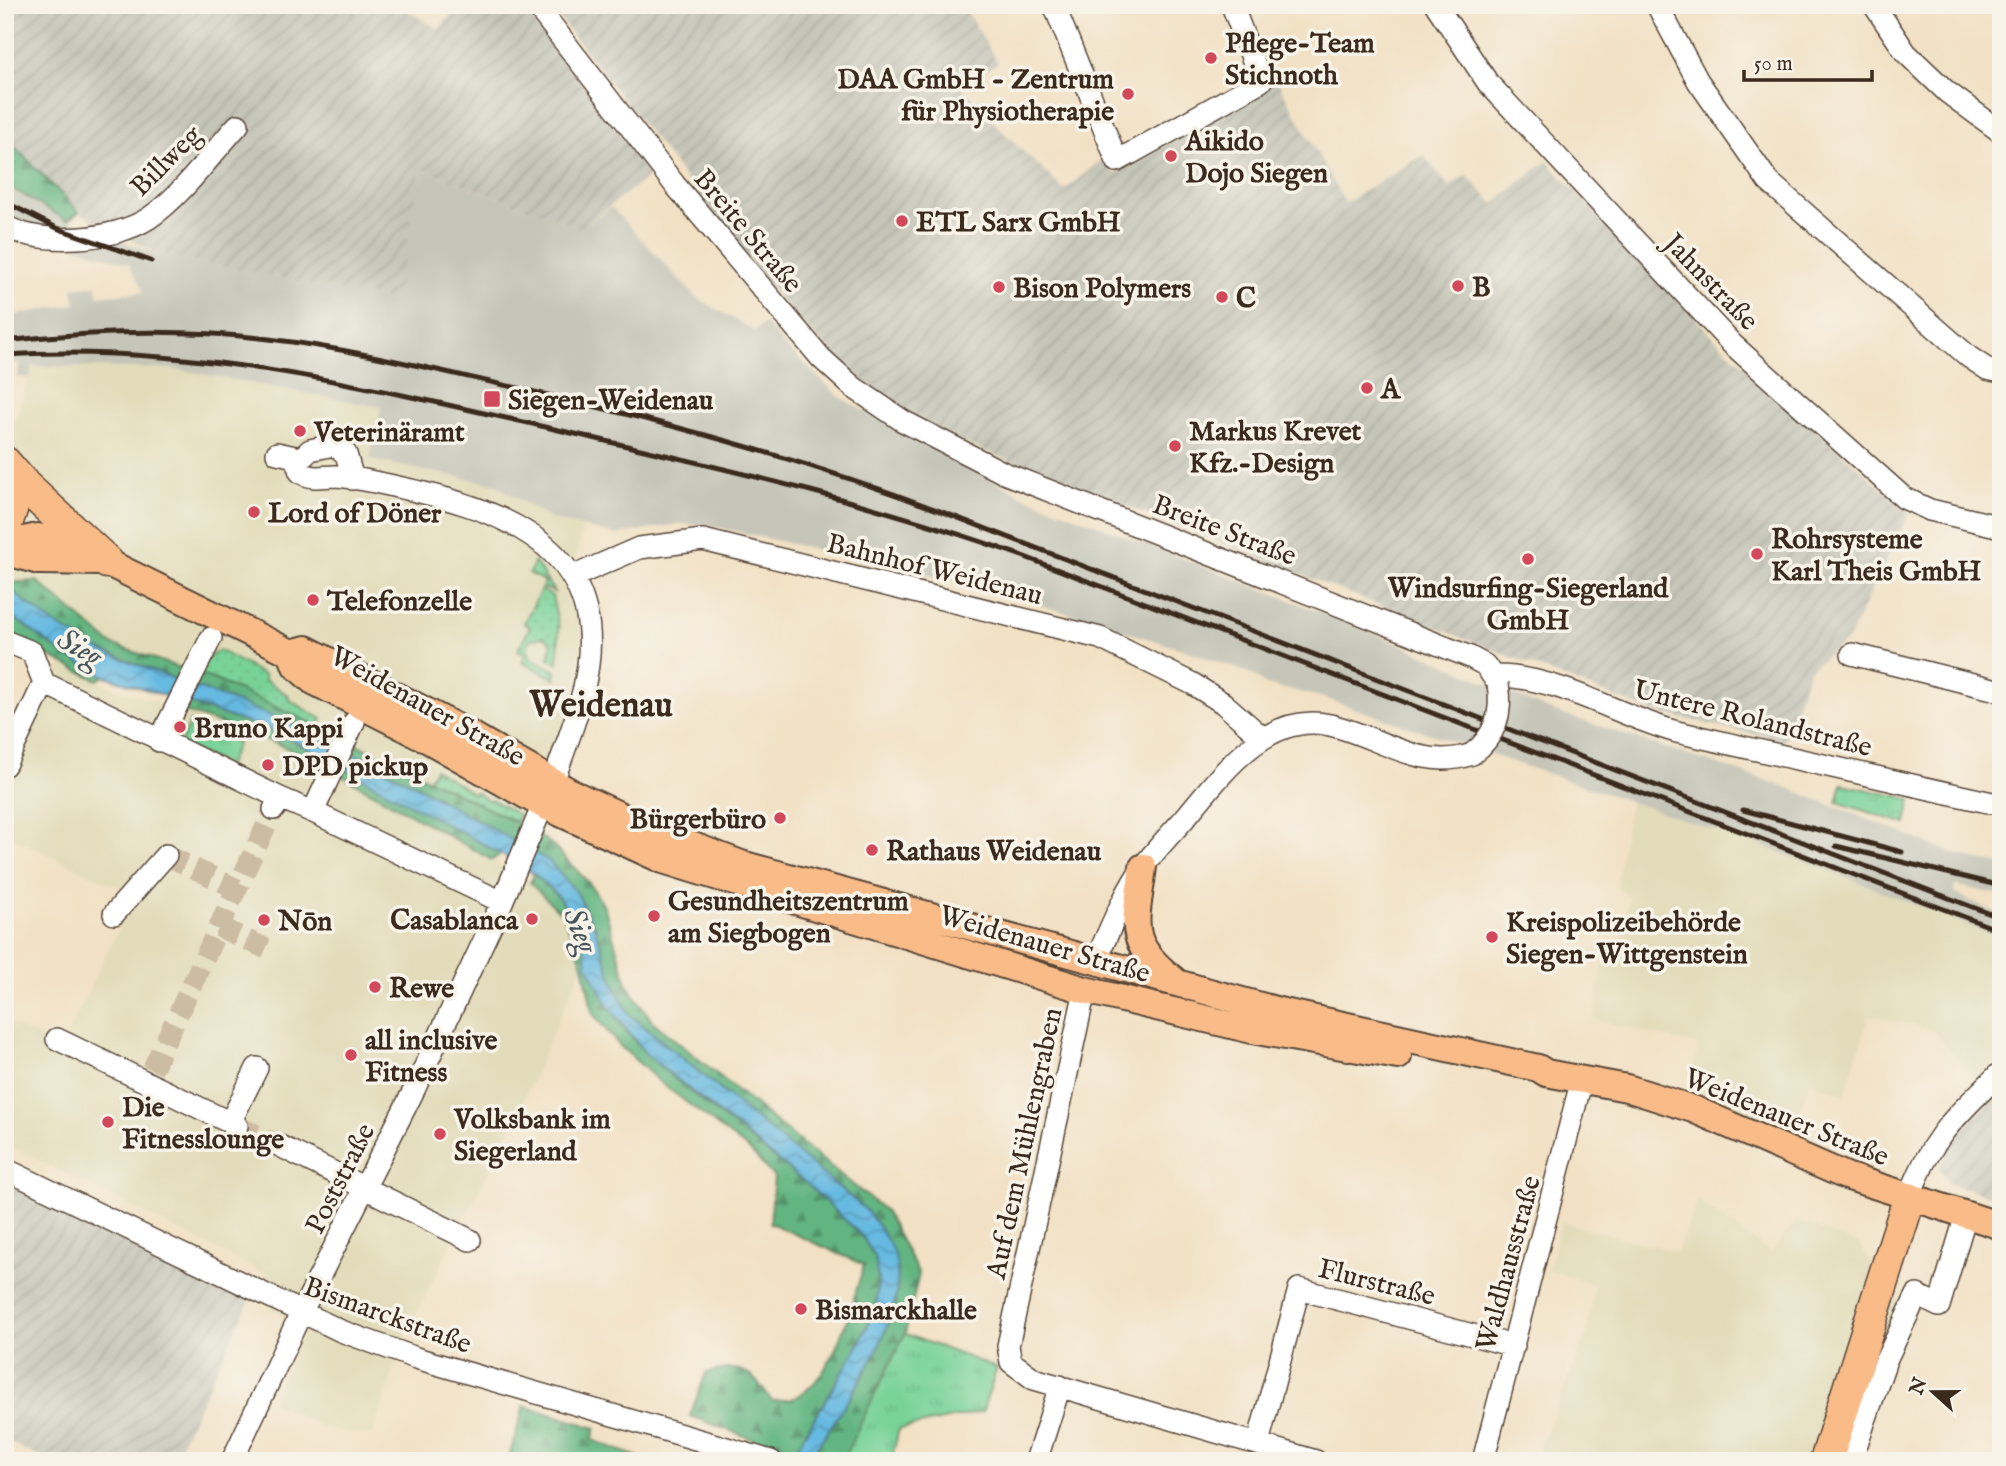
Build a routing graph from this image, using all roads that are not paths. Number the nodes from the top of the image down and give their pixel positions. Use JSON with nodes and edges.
{"nodes":[{"id":1,"x":536,"y":5,"type":"edge"},
{"id":2,"x":1054,"y":5,"type":"edge"},
{"id":3,"x":1232,"y":5,"type":"edge"},
{"id":4,"x":1436,"y":5,"type":"edge"},
{"id":5,"x":1657,"y":5,"type":"edge"},
{"id":6,"x":1874,"y":5,"type":"edge"},
{"id":7,"x":238,"y":125,"type":"dead end"},
{"id":8,"x":2001,"y":132,"type":"edge"},
{"id":9,"x":5,"y":226,"type":"edge"},
{"id":10,"x":2001,"y":372,"type":"edge"},
{"id":11,"x":277,"y":453,"type":"dead end"},
{"id":12,"x":300,"y":458,"type":"junction"},
{"id":13,"x":10,"y":469,"type":"edge"},
{"id":14,"x":353,"y":479,"type":"junction"},
{"id":15,"x":5,"y":527,"type":"edge"},
{"id":16,"x":2001,"y":527,"type":"edge"},
{"id":17,"x":5,"y":544,"type":"edge"},
{"id":18,"x":5,"y":551,"type":"edge"},
{"id":19,"x":107,"y":562,"type":"junction"},
{"id":20,"x":572,"y":577,"type":"junction"},
{"id":21,"x":211,"y":638,"type":"dead end"},
{"id":22,"x":5,"y":641,"type":"edge"},
{"id":23,"x":1852,"y":654,"type":"dead end"},
{"id":24,"x":1496,"y":680,"type":"junction"},
{"id":25,"x":44,"y":682,"type":"junction"},
{"id":26,"x":2001,"y":691,"type":"edge"},
{"id":27,"x":351,"y":729,"type":"dead end"},
{"id":28,"x":1263,"y":737,"type":"junction"},
{"id":29,"x":159,"y":741,"type":"junction"},
{"id":30,"x":5,"y":765,"type":"edge"},
{"id":31,"x":543,"y":805,"type":"junction"},
{"id":32,"x":2001,"y":805,"type":"edge"},
{"id":33,"x":313,"y":812,"type":"junction"},
{"id":34,"x":166,"y":855,"type":"dead end"},
{"id":35,"x":1143,"y":867,"type":"junction"},
{"id":36,"x":505,"y":894,"type":"junction"},
{"id":37,"x":114,"y":914,"type":"dead end"},
{"id":38,"x":1095,"y":962,"type":"junction"},
{"id":39,"x":1181,"y":985,"type":"junction"},
{"id":40,"x":1085,"y":990,"type":"junction"},
{"id":41,"x":1276,"y":1022,"type":"junction"},
{"id":42,"x":57,"y":1039,"type":"dead end"},
{"id":43,"x":257,"y":1068,"type":"dead end"},
{"id":44,"x":2001,"y":1072,"type":"edge"},
{"id":45,"x":1582,"y":1079,"type":"junction"},
{"id":46,"x":280,"y":1146,"type":"tunnel mouth"},
{"id":47,"x":5,"y":1169,"type":"edge"},
{"id":48,"x":365,"y":1191,"type":"junction"},
{"id":49,"x":1909,"y":1199,"type":"junction"},
{"id":50,"x":1966,"y":1215,"type":"junction"},
{"id":51,"x":2001,"y":1226,"type":"edge"},
{"id":52,"x":470,"y":1240,"type":"dead end"},
{"id":53,"x":301,"y":1313,"type":"junction"},
{"id":54,"x":1514,"y":1346,"type":"junction"},
{"id":55,"x":1060,"y":1387,"type":"junction"},
{"id":56,"x":1258,"y":1443,"type":"junction"},
{"id":57,"x":767,"y":1460,"type":"edge"},
{"id":58,"x":232,"y":1461,"type":"edge"},
{"id":59,"x":1036,"y":1461,"type":"edge"},
{"id":60,"x":1316,"y":1461,"type":"edge"},
{"id":61,"x":1483,"y":1461,"type":"edge"},
{"id":62,"x":1826,"y":1461,"type":"edge"},
{"id":63,"x":1852,"y":1461,"type":"edge"}],
"edges":[{"from":1,"to":24,"type":"street","name":"Breite Straße"},
{"from":2,"to":3,"type":"street"},
{"from":4,"to":16,"type":"street","name":"Jahnstraße"},
{"from":5,"to":10,"type":"street"},
{"from":6,"to":8,"type":"street"},
{"from":7,"to":9,"type":"street","name":"Billweg"},
{"from":11,"to":12,"type":"street"},
{"from":12,"to":14,"type":"street"},
{"from":12,"to":14,"type":"street"},
{"from":13,"to":15,"type":"highway"},
{"from":13,"to":19,"type":"highway"},
{"from":14,"to":20,"type":"street"},
{"from":17,"to":19,"type":"main road","name":"Weidenauer Straße"},
{"from":18,"to":19,"type":"main road","name":"Weidenauer Straße"},
{"from":19,"to":31,"type":"main road","name":"Weidenauer Straße"},
{"from":20,"to":28,"type":"street","name":"Bahnhof Weidenau"},
{"from":20,"to":31,"type":"street"},
{"from":21,"to":29,"type":"street"},
{"from":22,"to":25,"type":"street"},
{"from":23,"to":26,"type":"street"},
{"from":24,"to":28,"type":"street","bridge":true},
{"from":24,"to":32,"type":"street","name":"Untere Rolandstraße"},
{"from":25,"to":29,"type":"street"},
{"from":25,"to":30,"type":"street"},
{"from":27,"to":33,"type":"street"},
{"from":28,"to":35,"type":"street"},
{"from":29,"to":33,"type":"street"},
{"from":31,"to":36,"type":"street","name":"Poststraße"},
{"from":31,"to":38,"type":"main road","name":"Weidenauer Straße"},
{"from":31,"to":40,"type":"main road","name":"Weidenauer Straße"},
{"from":33,"to":36,"type":"street"},
{"from":34,"to":37,"type":"street"},
{"from":35,"to":38,"type":"street"},
{"from":35,"to":39,"type":"main road"},
{"from":36,"to":48,"type":"street","name":"Poststraße"},
{"from":38,"to":39,"type":"main road","name":"Weidenauer Straße"},
{"from":38,"to":40,"type":"main road"},
{"from":39,"to":41,"type":"main road","name":"Weidenauer Straße"},
{"from":40,"to":41,"type":"main road","name":"Weidenauer Straße"},
{"from":40,"to":55,"type":"street","name":"Auf dem Mühlengraben"},
{"from":41,"to":45,"type":"main road","name":"Weidenauer Straße"},
{"from":42,"to":43,"type":"street"},
{"from":44,"to":49,"type":"street"},
{"from":45,"to":49,"type":"main road","name":"Weidenauer Straße"},
{"from":45,"to":54,"type":"street","name":"Waldhausstraße"},
{"from":46,"to":48,"type":"street"},
{"from":47,"to":53,"type":"street","name":"Bismarckstraße"},
{"from":48,"to":52,"type":"street"},
{"from":48,"to":53,"type":"street","name":"Poststraße"},
{"from":49,"to":50,"type":"main road","name":"Weidenauer Straße"},
{"from":49,"to":62,"type":"highway"},
{"from":50,"to":51,"type":"main road","name":"Weidenauer Straße"},
{"from":50,"to":63,"type":"street"},
{"from":53,"to":57,"type":"street","name":"Bismarckstraße"},
{"from":53,"to":58,"type":"street","name":"Poststraße"},
{"from":54,"to":56,"type":"street","name":"Flurstraße"},
{"from":54,"to":61,"type":"street","name":"Waldhausstraße"},
{"from":55,"to":56,"type":"street"},
{"from":55,"to":59,"type":"street"},
{"from":56,"to":60,"type":"street"}]}
